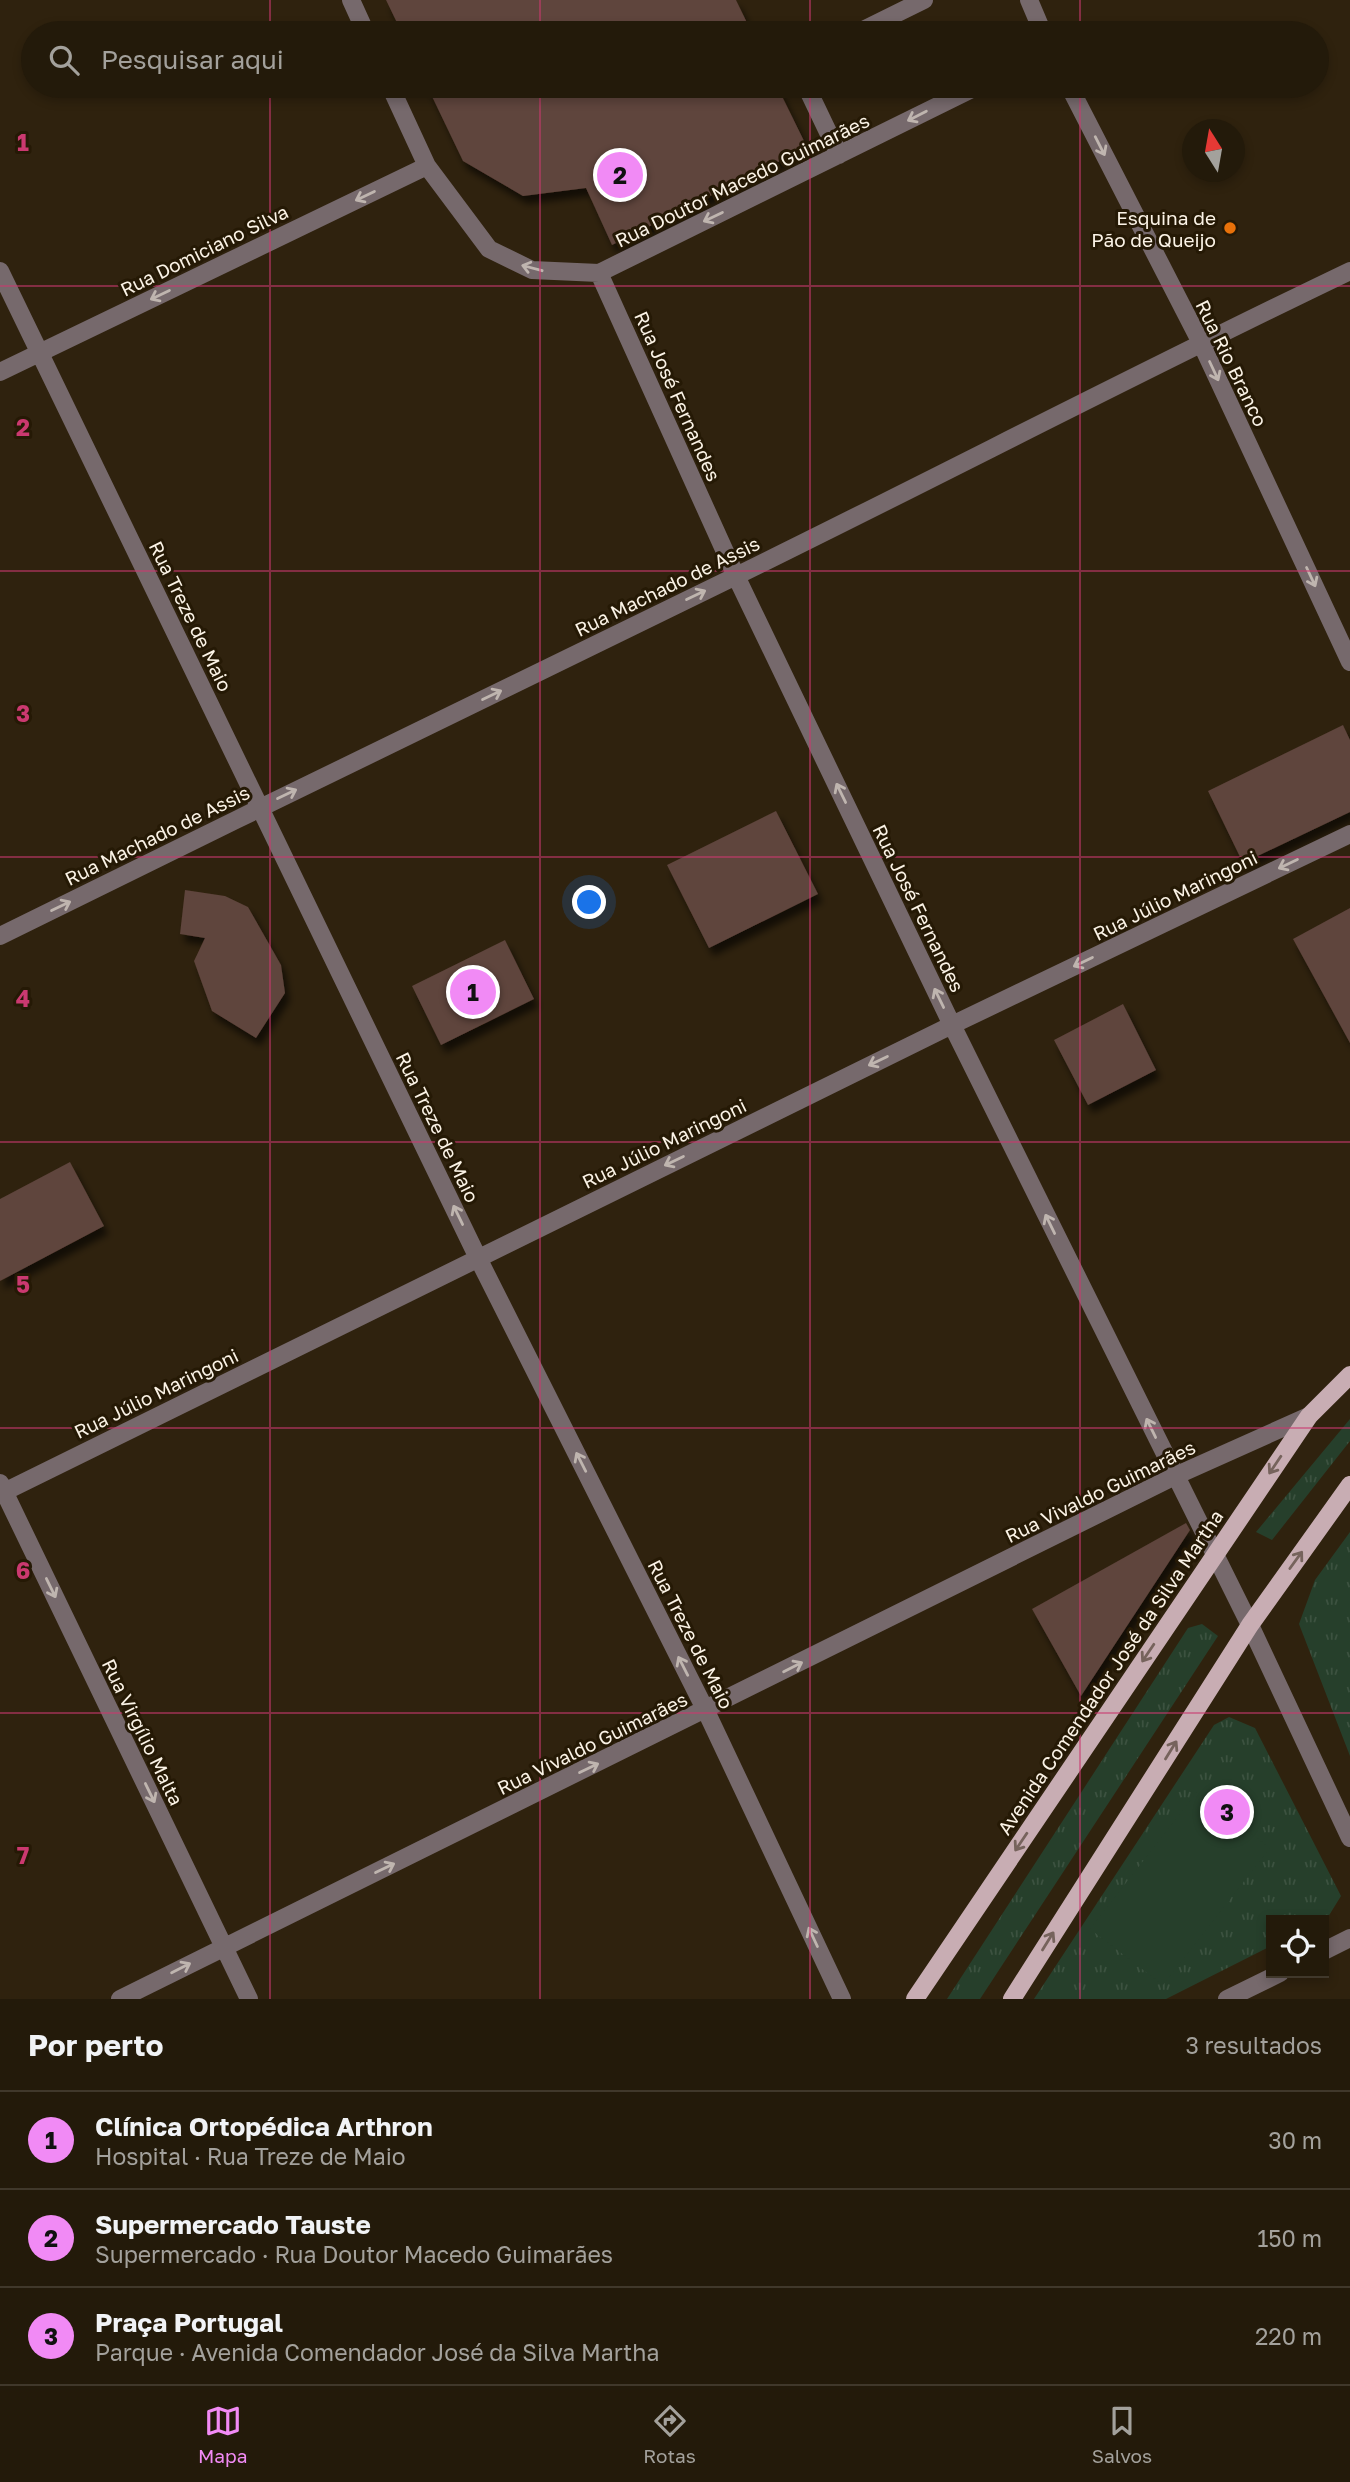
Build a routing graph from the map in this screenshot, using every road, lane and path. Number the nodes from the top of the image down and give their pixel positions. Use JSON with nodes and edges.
{"nodes":[{"id":1,"x":351,"y":0,"type":"edge"},
{"id":2,"x":923,"y":0,"type":"edge"},
{"id":3,"x":1029,"y":0,"type":"edge"},
{"id":4,"x":361,"y":21,"type":"edge"},
{"id":5,"x":881,"y":21,"type":"edge"},
{"id":6,"x":1039,"y":21,"type":"edge"},
{"id":7,"x":396,"y":98,"type":"edge"},
{"id":8,"x":812,"y":98,"type":"edge"},
{"id":9,"x":954,"y":98,"type":"edge"},
{"id":10,"x":1075,"y":98,"type":"edge"},
{"id":11,"x":839,"y":155,"type":"junction"},
{"id":12,"x":427,"y":166,"type":"junction"},
{"id":13,"x":0,"y":271,"type":"edge"},
{"id":14,"x":1350,"y":271,"type":"edge"},
{"id":15,"x":599,"y":273,"type":"junction"},
{"id":16,"x":1201,"y":343,"type":"junction"},
{"id":17,"x":41,"y":352,"type":"junction"},
{"id":18,"x":0,"y":372,"type":"edge"},
{"id":19,"x":737,"y":576,"type":"junction"},
{"id":20,"x":1350,"y":662,"type":"edge"},
{"id":21,"x":259,"y":807,"type":"junction"},
{"id":22,"x":1350,"y":834,"type":"edge"},
{"id":23,"x":0,"y":936,"type":"edge"},
{"id":24,"x":951,"y":1025,"type":"junction"},
{"id":25,"x":478,"y":1258,"type":"junction"},
{"id":26,"x":1350,"y":1375,"type":"edge"},
{"id":27,"x":1309,"y":1416,"type":"junction"},
{"id":28,"x":1175,"y":1476,"type":"junction"},
{"id":29,"x":1350,"y":1485,"type":"edge"},
{"id":30,"x":1,"y":1489,"type":"edge"},
{"id":31,"x":1214,"y":1555,"type":"junction"},
{"id":32,"x":1250,"y":1625,"type":"junction"},
{"id":33,"x":706,"y":1711,"type":"junction"},
{"id":34,"x":1350,"y":1838,"type":"edge"},
{"id":35,"x":1350,"y":1938,"type":"edge"},
{"id":36,"x":224,"y":1947,"type":"junction"},
{"id":37,"x":1329,"y":1948,"type":"edge"},
{"id":38,"x":1270,"y":1978,"type":"edge"},
{"id":39,"x":120,"y":1999,"type":"edge"},
{"id":40,"x":249,"y":1999,"type":"edge"},
{"id":41,"x":842,"y":1999,"type":"edge"},
{"id":42,"x":915,"y":1999,"type":"edge"},
{"id":43,"x":1012,"y":1999,"type":"edge"},
{"id":44,"x":1227,"y":1999,"type":"edge"}],
"edges":[{"from":1,"to":4,"type":"street"},
{"from":2,"to":5,"type":"street"},
{"from":3,"to":6,"type":"street"},
{"from":7,"to":12,"type":"street"},
{"from":8,"to":11,"type":"street"},
{"from":9,"to":11,"type":"street","name":"Rua Doutor Macedo Guimarães","one_way":true},
{"from":10,"to":16,"type":"street","name":"Rua Rio Branco","one_way":true},
{"from":11,"to":15,"type":"street","name":"Rua Doutor Macedo Guimarães","one_way":true},
{"from":15,"to":12,"type":"street","one_way":true},
{"from":12,"to":17,"type":"street","name":"Rua Domiciano Silva","one_way":true},
{"from":13,"to":17,"type":"street","name":"Rua Treze de Maio"},
{"from":14,"to":16,"type":"street","name":"Rua Machado de Assis"},
{"from":15,"to":19,"type":"street","name":"Rua José Fernandes"},
{"from":16,"to":19,"type":"street","name":"Rua Machado de Assis"},
{"from":16,"to":20,"type":"street","name":"Rua Rio Branco","one_way":true},
{"from":17,"to":18,"type":"street","name":"Rua Domiciano Silva"},
{"from":17,"to":21,"type":"street","name":"Rua Treze de Maio"},
{"from":21,"to":19,"type":"street","name":"Rua Machado de Assis","one_way":true},
{"from":24,"to":19,"type":"street","name":"Rua José Fernandes","one_way":true},
{"from":23,"to":21,"type":"street","name":"Rua Machado de Assis","one_way":true},
{"from":25,"to":21,"type":"street","name":"Rua Treze de Maio","one_way":true},
{"from":22,"to":24,"type":"street","name":"Rua Júlio Maringoni","one_way":true},
{"from":24,"to":25,"type":"street","name":"Rua Júlio Maringoni","one_way":true},
{"from":28,"to":24,"type":"street","name":"Rua José Fernandes","one_way":true},
{"from":25,"to":30,"type":"street","name":"Rua Júlio Maringoni"},
{"from":33,"to":25,"type":"street","name":"Rua Treze de Maio","one_way":true},
{"from":26,"to":27,"type":"main road","name":"Avenida Comendador José da Silva Martha"},
{"from":27,"to":28,"type":"street","name":"Rua Vivaldo Guimarães"},
{"from":27,"to":31,"type":"main road","name":"Avenida Comendador José da Silva Martha","one_way":true},
{"from":28,"to":31,"type":"street","name":"Rua José Fernandes"},
{"from":33,"to":28,"type":"street","name":"Rua Vivaldo Guimarães","one_way":true},
{"from":32,"to":29,"type":"main road","one_way":true},
{"from":30,"to":36,"type":"street","name":"Rua Virgílio Malta","one_way":true},
{"from":31,"to":32,"type":"street","name":"Rua José Fernandes"},
{"from":31,"to":42,"type":"main road","name":"Avenida Comendador José da Silva Martha","one_way":true},
{"from":32,"to":34,"type":"street","name":"Rua José Fernandes"},
{"from":43,"to":32,"type":"main road","one_way":true},
{"from":36,"to":33,"type":"street","name":"Rua Vivaldo Guimarães","one_way":true},
{"from":41,"to":33,"type":"street","name":"Rua Treze de Maio","one_way":true},
{"from":35,"to":37,"type":"street"},
{"from":39,"to":36,"type":"street","name":"Rua Vivaldo Guimarães","one_way":true},
{"from":36,"to":40,"type":"street","name":"Rua Virgílio Malta"},
{"from":38,"to":44,"type":"street"}]}
